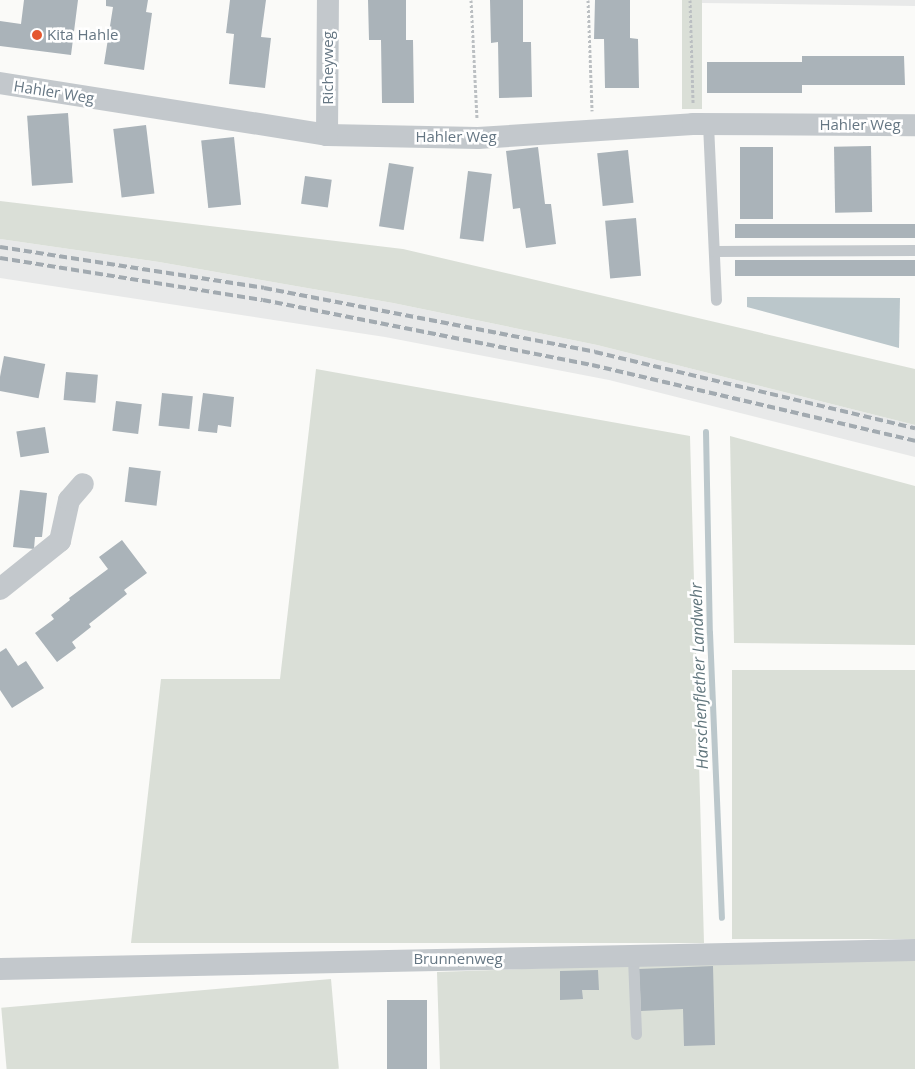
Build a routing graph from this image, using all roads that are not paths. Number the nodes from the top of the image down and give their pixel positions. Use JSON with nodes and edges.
{"nodes":[{"id":1,"x":328,"y":0,"type":"edge"},
{"id":2,"x":0,"y":83,"type":"edge"},
{"id":3,"x":700,"y":124,"type":"junction"},
{"id":4,"x":915,"y":125,"type":"edge"},
{"id":5,"x":327,"y":135,"type":"junction"},
{"id":6,"x":915,"y":250,"type":"edge"},
{"id":7,"x":714,"y":251,"type":"junction"},
{"id":8,"x":716,"y":300,"type":"dead end"},
{"id":9,"x":83,"y":484,"type":"dead end"},
{"id":10,"x":0,"y":589,"type":"edge"},
{"id":11,"x":915,"y":950,"type":"edge"},
{"id":12,"x":633,"y":958,"type":"junction"},
{"id":13,"x":0,"y":969,"type":"edge"},
{"id":14,"x":636,"y":1034,"type":"dead end"}],
"edges":[{"from":1,"to":5,"type":"street","name":"Richeyweg"},
{"from":2,"to":5,"type":"street","name":"Hahler Weg"},
{"from":3,"to":4,"type":"street","name":"Hahler Weg"},
{"from":3,"to":5,"type":"street","name":"Hahler Weg"},
{"from":3,"to":7,"type":"lane"},
{"from":6,"to":7,"type":"lane"},
{"from":7,"to":8,"type":"lane"},
{"from":9,"to":10,"type":"street"},
{"from":11,"to":12,"type":"street","name":"Brunnenweg"},
{"from":12,"to":13,"type":"street","name":"Brunnenweg"},
{"from":12,"to":14,"type":"lane"}]}
